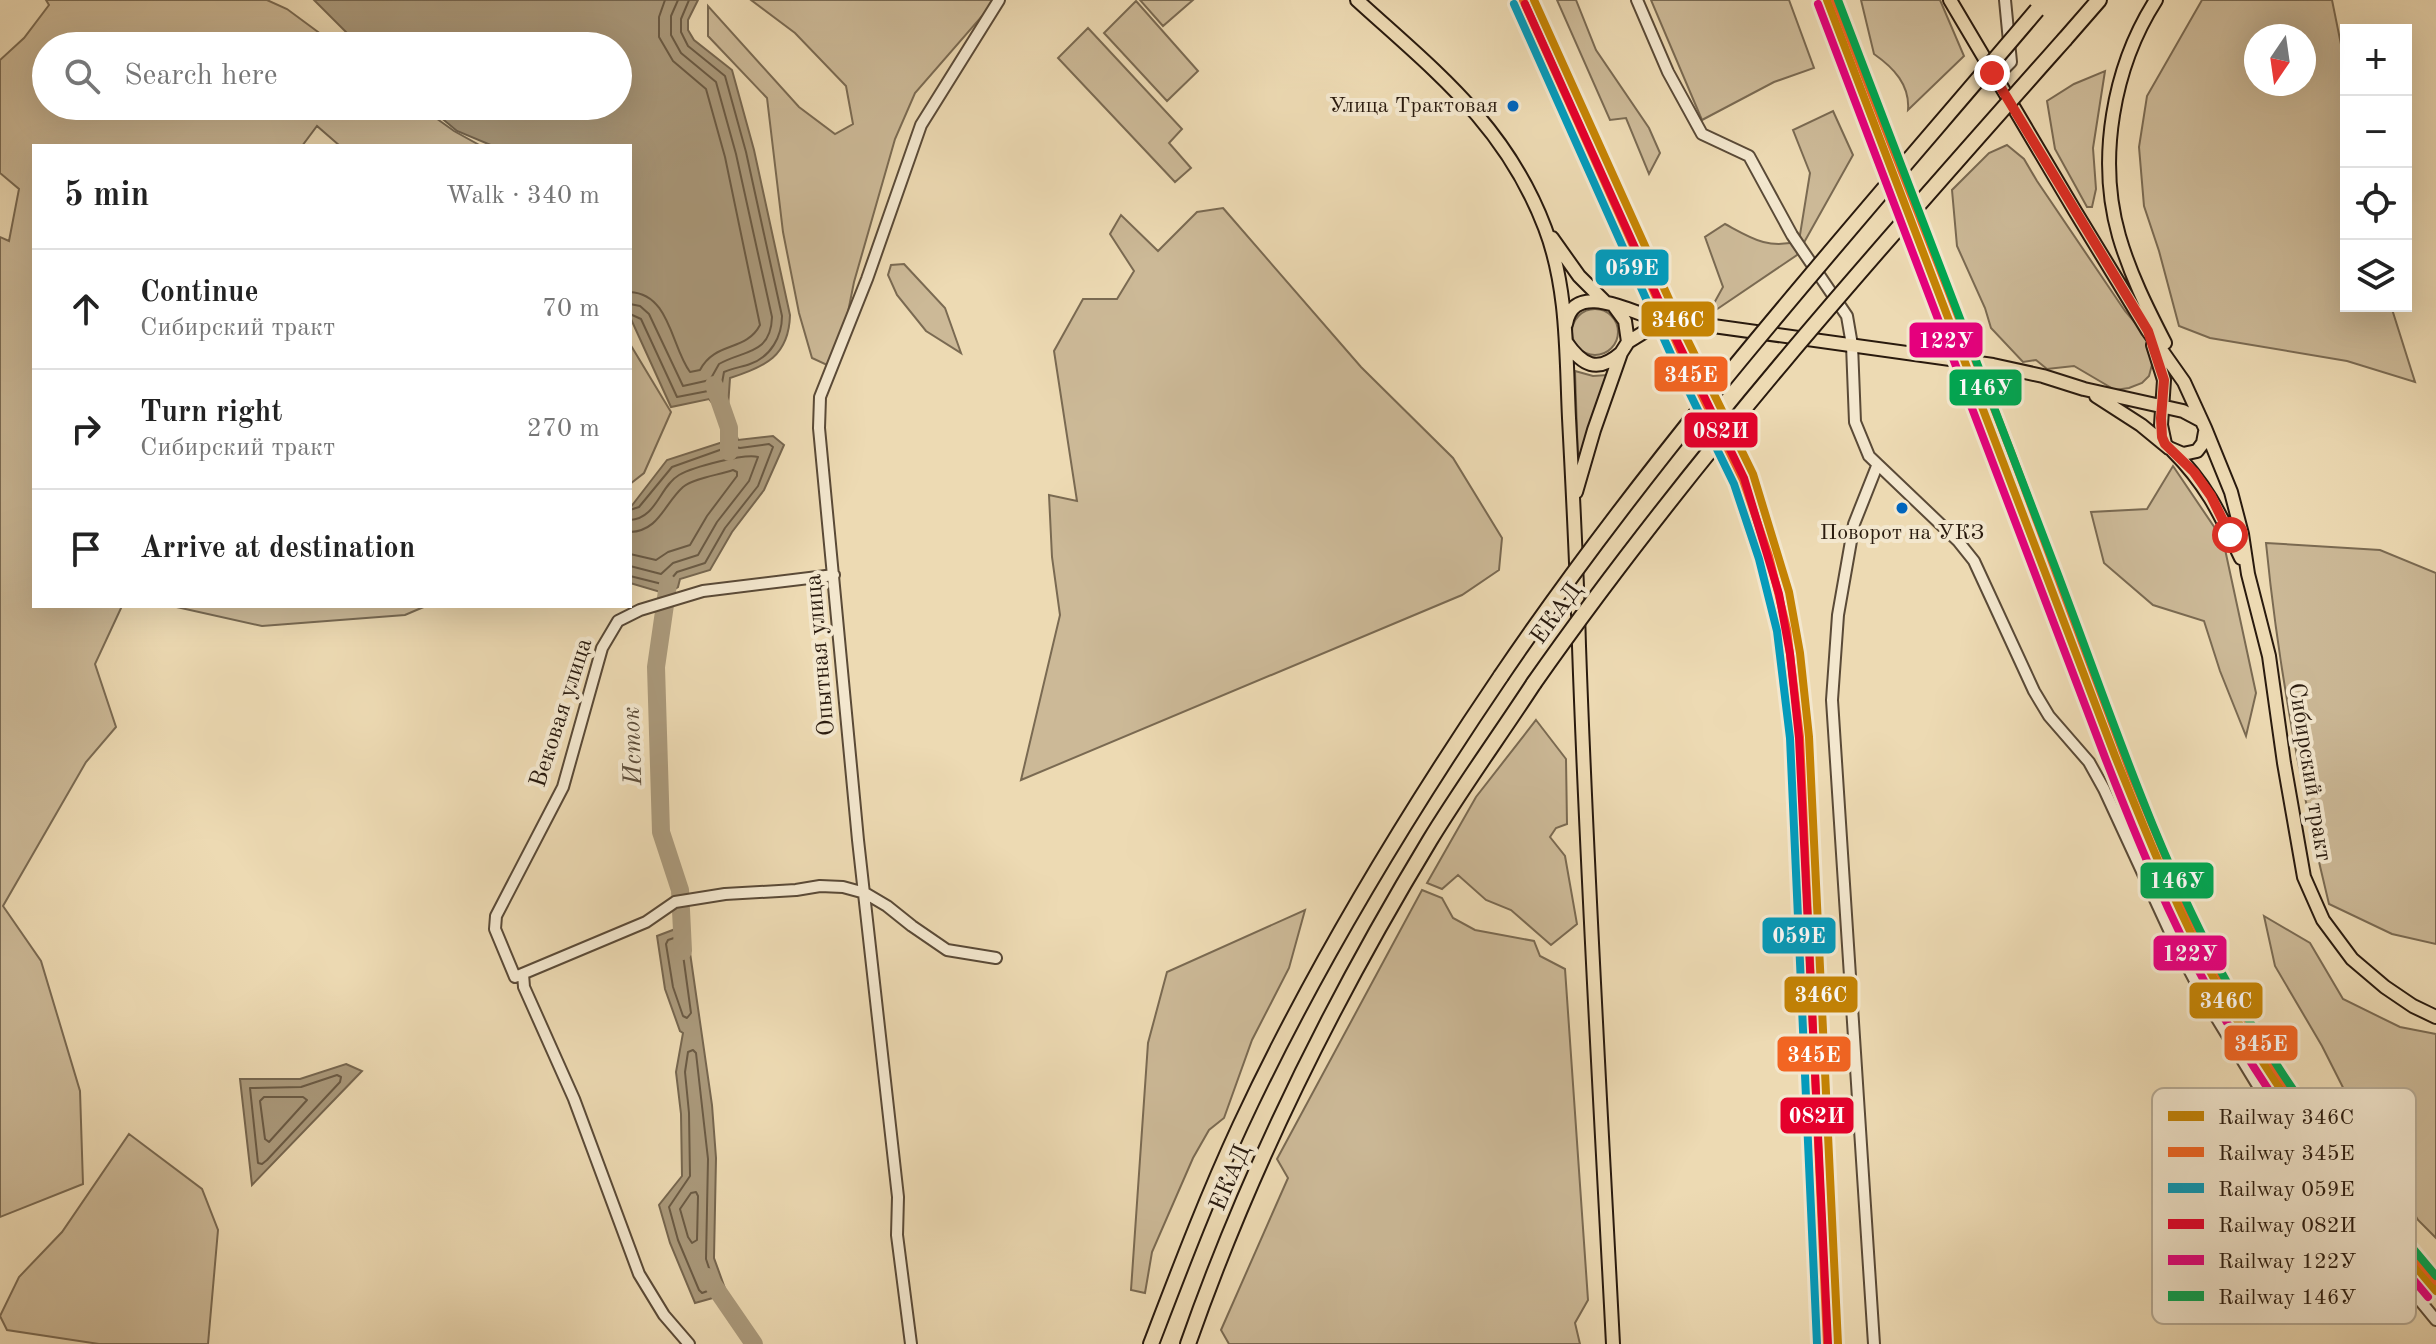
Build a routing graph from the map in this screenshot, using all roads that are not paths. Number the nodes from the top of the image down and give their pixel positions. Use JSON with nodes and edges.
{"nodes":[{"id":1,"x":999,"y":0,"type":"edge"},
{"id":2,"x":1357,"y":0,"type":"edge"},
{"id":3,"x":1637,"y":0,"type":"edge"},
{"id":4,"x":1950,"y":0,"type":"edge"},
{"id":5,"x":2005,"y":0,"type":"edge"},
{"id":6,"x":2099,"y":0,"type":"edge"},
{"id":7,"x":2156,"y":0,"type":"edge"},
{"id":8,"x":2041,"y":5,"type":"edge"},
{"id":9,"x":1995,"y":78,"type":"junction"},
{"id":10,"x":1546,"y":229,"type":"junction"},
{"id":11,"x":1609,"y":303,"type":"junction"},
{"id":12,"x":1662,"y":321,"type":"junction"},
{"id":13,"x":1565,"y":327,"type":"junction"},
{"id":14,"x":2148,"y":331,"type":"junction"},
{"id":15,"x":1566,"y":341,"type":"junction"},
{"id":16,"x":1852,"y":345,"type":"junction"},
{"id":17,"x":1625,"y":348,"type":"junction"},
{"id":18,"x":2159,"y":364,"type":"junction"},
{"id":19,"x":2184,"y":382,"type":"junction"},
{"id":20,"x":2084,"y":389,"type":"junction"},
{"id":21,"x":2131,"y":400,"type":"junction"},
{"id":22,"x":2162,"y":408,"type":"junction"},
{"id":23,"x":2178,"y":410,"type":"junction"},
{"id":24,"x":2161,"y":425,"type":"junction"},
{"id":25,"x":2204,"y":425,"type":"junction"},
{"id":26,"x":2167,"y":446,"type":"junction"},
{"id":27,"x":1877,"y":466,"type":"junction"},
{"id":28,"x":1574,"y":499,"type":"junction"},
{"id":29,"x":2248,"y":574,"type":"junction"},
{"id":30,"x":834,"y":575,"type":"junction"},
{"id":31,"x":865,"y":893,"type":"junction"},
{"id":32,"x":996,"y":958,"type":"dead end"},
{"id":33,"x":519,"y":975,"type":"junction"},
{"id":34,"x":2436,"y":1017,"type":"edge"},
{"id":35,"x":2259,"y":1088,"type":"edge"},
{"id":36,"x":2416,"y":1296,"type":"edge"},
{"id":37,"x":2436,"y":1320,"type":"edge"},
{"id":38,"x":689,"y":1344,"type":"edge"},
{"id":39,"x":911,"y":1344,"type":"edge"},
{"id":40,"x":1151,"y":1344,"type":"edge"},
{"id":41,"x":1188,"y":1344,"type":"edge"},
{"id":42,"x":1613,"y":1344,"type":"edge"},
{"id":43,"x":1874,"y":1344,"type":"edge"}],
"edges":[{"from":1,"to":30,"type":"street","name":"Опытная улица"},
{"from":2,"to":10,"type":"main road"},
{"from":3,"to":16,"type":"street"},
{"from":4,"to":9,"type":"main road","name":"Сибирский тракт"},
{"from":5,"to":9,"type":"street"},
{"from":6,"to":41,"type":"highway","name":"ЕКАД","bridge":true},
{"from":7,"to":19,"type":"main road"},
{"from":8,"to":40,"type":"highway","name":"ЕКАД","bridge":true},
{"from":9,"to":14,"type":"main road","name":"Сибирский тракт"},
{"from":10,"to":11,"type":"main road"},
{"from":10,"to":13,"type":"main road"},
{"from":11,"to":12,"type":"main road"},
{"from":11,"to":13,"type":"main road"},
{"from":11,"to":17,"type":"main road"},
{"from":12,"to":16,"type":"main road"},
{"from":12,"to":17,"type":"main road"},
{"from":13,"to":15,"type":"main road"},
{"from":14,"to":18,"type":"main road","name":"Сибирский тракт"},
{"from":14,"to":19,"type":"main road","name":"Сибирский тракт"},
{"from":15,"to":17,"type":"main road"},
{"from":15,"to":28,"type":"main road"},
{"from":16,"to":20,"type":"main road"},
{"from":16,"to":27,"type":"street"},
{"from":17,"to":28,"type":"main road"},
{"from":18,"to":21,"type":"main road"},
{"from":18,"to":22,"type":"main road","name":"Сибирский тракт"},
{"from":19,"to":25,"type":"main road","name":"Сибирский тракт"},
{"from":20,"to":21,"type":"main road"},
{"from":20,"to":26,"type":"main road"},
{"from":21,"to":22,"type":"main road"},
{"from":22,"to":23,"type":"main road"},
{"from":22,"to":24,"type":"main road","name":"Сибирский тракт"},
{"from":23,"to":24,"type":"main road"},
{"from":23,"to":25,"type":"main road"},
{"from":24,"to":26,"type":"main road","name":"Сибирский тракт"},
{"from":25,"to":26,"type":"main road"},
{"from":25,"to":29,"type":"main road","name":"Сибирский тракт"},
{"from":26,"to":29,"type":"main road","name":"Сибирский тракт"},
{"from":27,"to":35,"type":"street"},
{"from":27,"to":43,"type":"street"},
{"from":28,"to":42,"type":"main road"},
{"from":29,"to":34,"type":"main road","name":"Сибирский тракт"},
{"from":30,"to":31,"type":"street","name":"Опытная улица"},
{"from":30,"to":33,"type":"street","name":"Вековая улица"},
{"from":31,"to":32,"type":"street"},
{"from":31,"to":33,"type":"street"},
{"from":31,"to":39,"type":"street","name":"Опытная улица"},
{"from":33,"to":38,"type":"street","name":"Вековая улица"},
{"from":36,"to":37,"type":"street"}]}
